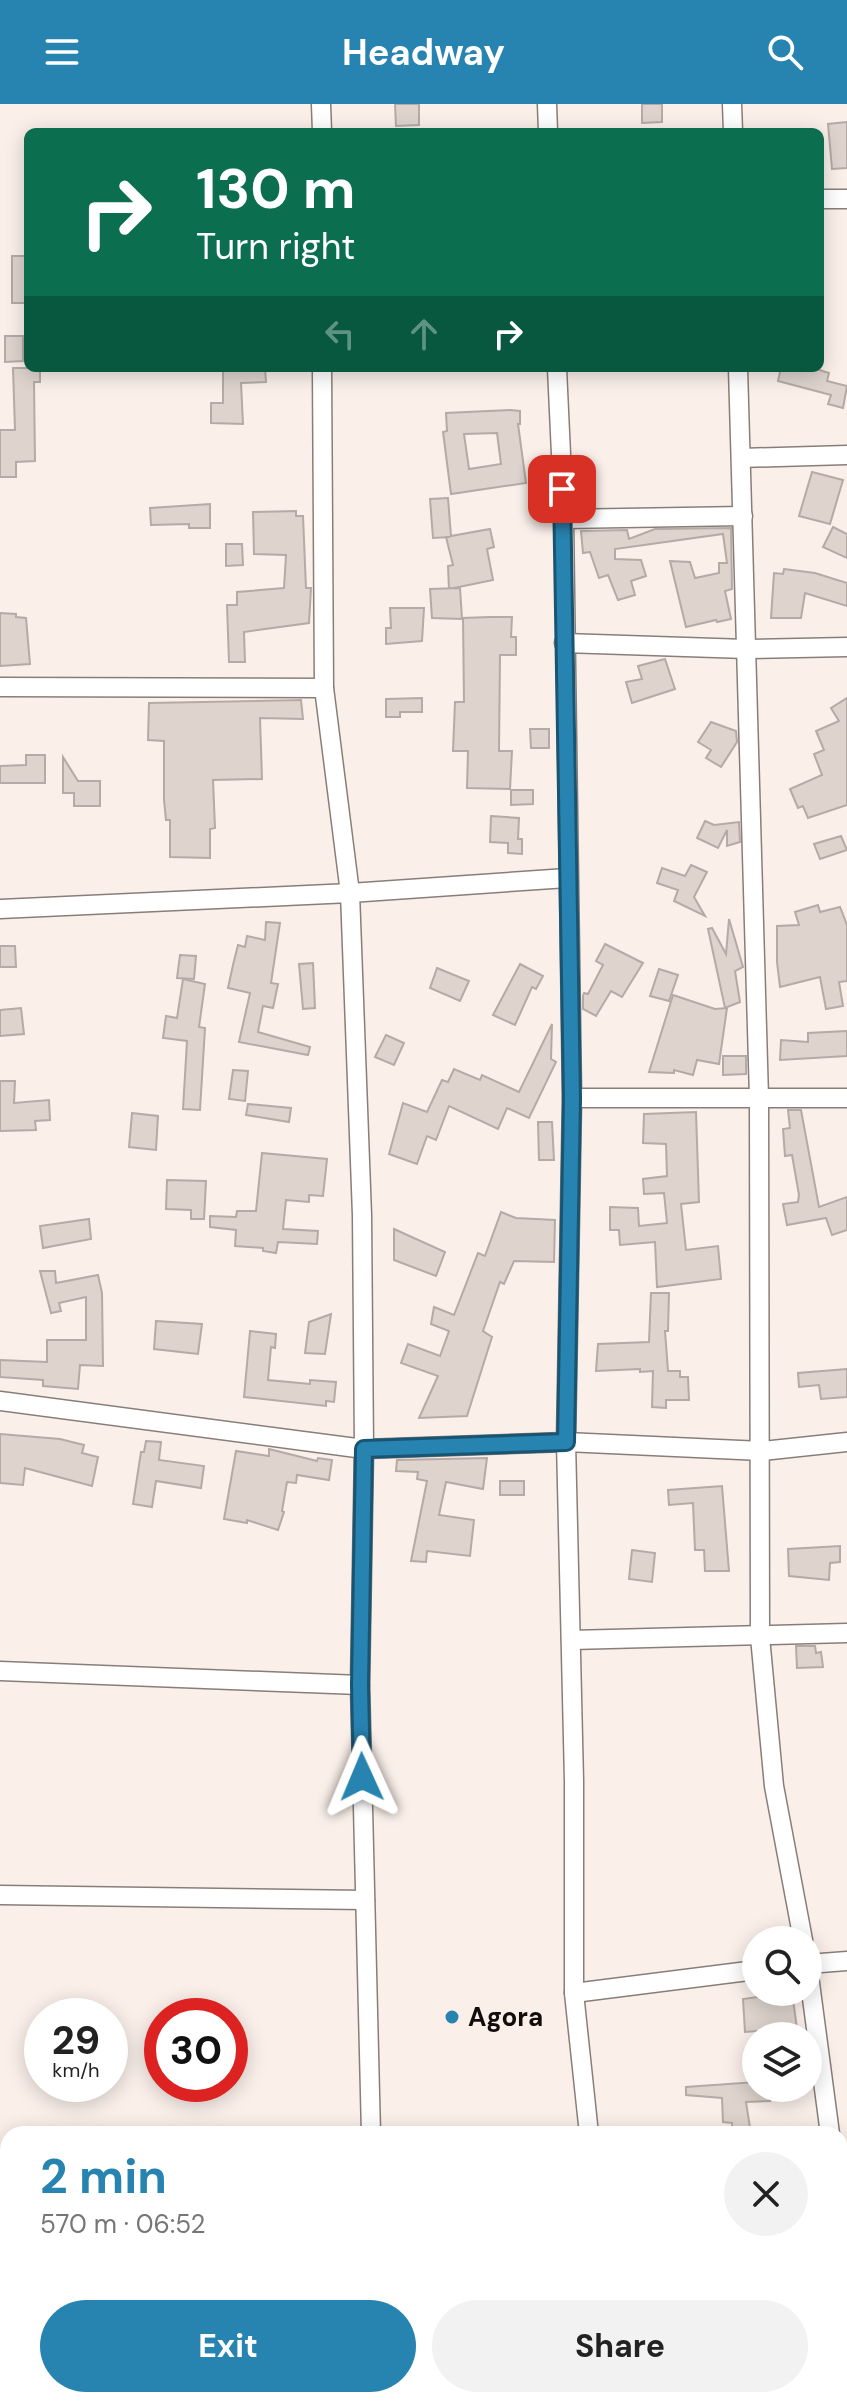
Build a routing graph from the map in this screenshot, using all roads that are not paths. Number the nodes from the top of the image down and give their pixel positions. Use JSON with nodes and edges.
{"nodes":[{"id":1,"x":321,"y":104,"type":"edge"},
{"id":2,"x":547,"y":104,"type":"edge"},
{"id":3,"x":732,"y":104,"type":"edge"},
{"id":4,"x":322,"y":128,"type":"edge"},
{"id":5,"x":548,"y":128,"type":"edge"},
{"id":6,"x":733,"y":128,"type":"edge"},
{"id":7,"x":824,"y":199,"type":"edge"},
{"id":8,"x":847,"y":199,"type":"edge"},
{"id":9,"x":322,"y":372,"type":"edge"},
{"id":10,"x":557,"y":372,"type":"edge"},
{"id":11,"x":738,"y":372,"type":"edge"},
{"id":12,"x":847,"y":455,"type":"edge"},
{"id":13,"x":741,"y":458,"type":"junction"},
{"id":14,"x":743,"y":516,"type":"junction"},
{"id":15,"x":564,"y":519,"type":"junction"},
{"id":16,"x":564,"y":643,"type":"junction"},
{"id":17,"x":847,"y":647,"type":"edge"},
{"id":18,"x":746,"y":649,"type":"junction"},
{"id":19,"x":0,"y":687,"type":"edge"},
{"id":20,"x":324,"y":688,"type":"junction"},
{"id":21,"x":567,"y":878,"type":"junction"},
{"id":22,"x":350,"y":893,"type":"junction"},
{"id":23,"x":0,"y":909,"type":"edge"},
{"id":24,"x":572,"y":1098,"type":"junction"},
{"id":25,"x":759,"y":1098,"type":"junction"},
{"id":26,"x":847,"y":1098,"type":"edge"},
{"id":27,"x":0,"y":1401,"type":"edge"},
{"id":28,"x":566,"y":1442,"type":"junction"},
{"id":29,"x":847,"y":1442,"type":"edge"},
{"id":30,"x":364,"y":1449,"type":"junction"},
{"id":31,"x":762,"y":1451,"type":"junction"},
{"id":32,"x":847,"y":1633,"type":"edge"},
{"id":33,"x":760,"y":1637,"type":"junction"},
{"id":34,"x":571,"y":1640,"type":"junction"},
{"id":35,"x":0,"y":1671,"type":"edge"},
{"id":36,"x":360,"y":1685,"type":"junction"},
{"id":37,"x":0,"y":1895,"type":"edge"},
{"id":38,"x":365,"y":1900,"type":"junction"},
{"id":39,"x":800,"y":1926,"type":"edge"},
{"id":40,"x":847,"y":1961,"type":"edge"},
{"id":41,"x":822,"y":1964,"type":"edge"},
{"id":42,"x":742,"y":1972,"type":"edge"},
{"id":43,"x":574,"y":1993,"type":"junction"},
{"id":44,"x":813,"y":2006,"type":"edge"},
{"id":45,"x":371,"y":2126,"type":"edge"},
{"id":46,"x":588,"y":2126,"type":"edge"},
{"id":47,"x":829,"y":2126,"type":"edge"}],
"edges":[{"from":1,"to":4,"type":"street"},
{"from":2,"to":5,"type":"street"},
{"from":3,"to":6,"type":"street"},
{"from":7,"to":8,"type":"street"},
{"from":9,"to":20,"type":"street"},
{"from":10,"to":15,"type":"street"},
{"from":11,"to":13,"type":"street"},
{"from":12,"to":13,"type":"street"},
{"from":13,"to":14,"type":"street"},
{"from":14,"to":15,"type":"street"},
{"from":14,"to":18,"type":"street"},
{"from":15,"to":16,"type":"street"},
{"from":16,"to":18,"type":"street"},
{"from":16,"to":21,"type":"street"},
{"from":17,"to":18,"type":"street"},
{"from":18,"to":25,"type":"street"},
{"from":19,"to":20,"type":"street"},
{"from":20,"to":22,"type":"street"},
{"from":21,"to":22,"type":"street"},
{"from":21,"to":24,"type":"street"},
{"from":22,"to":23,"type":"street"},
{"from":22,"to":30,"type":"street"},
{"from":24,"to":25,"type":"street"},
{"from":24,"to":28,"type":"street"},
{"from":25,"to":26,"type":"street"},
{"from":25,"to":31,"type":"street"},
{"from":27,"to":30,"type":"street"},
{"from":28,"to":30,"type":"street"},
{"from":28,"to":31,"type":"street"},
{"from":28,"to":34,"type":"street"},
{"from":29,"to":31,"type":"street"},
{"from":30,"to":36,"type":"street"},
{"from":31,"to":33,"type":"street"},
{"from":32,"to":33,"type":"street"},
{"from":33,"to":34,"type":"street"},
{"from":33,"to":39,"type":"street"},
{"from":34,"to":43,"type":"street"},
{"from":35,"to":36,"type":"street"},
{"from":36,"to":38,"type":"street"},
{"from":37,"to":38,"type":"street"},
{"from":38,"to":45,"type":"street"},
{"from":40,"to":41,"type":"street"},
{"from":42,"to":43,"type":"street"},
{"from":43,"to":46,"type":"street"},
{"from":44,"to":47,"type":"street"}]}
